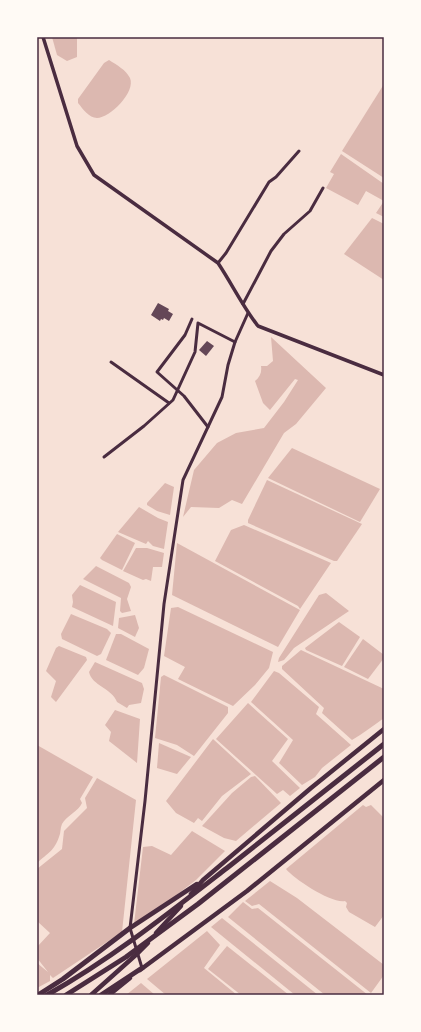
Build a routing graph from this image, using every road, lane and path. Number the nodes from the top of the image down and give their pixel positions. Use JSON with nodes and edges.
{"nodes":[{"id":1,"x":43,"y":37,"type":"edge"},
{"id":2,"x":299,"y":151,"type":"dead end"},
{"id":3,"x":323,"y":188,"type":"dead end"},
{"id":4,"x":218,"y":263,"type":"junction"},
{"id":5,"x":243,"y":304,"type":"junction"},
{"id":6,"x":248,"y":313,"type":"junction"},
{"id":7,"x":192,"y":319,"type":"dead end"},
{"id":8,"x":235,"y":342,"type":"junction"},
{"id":9,"x":111,"y":362,"type":"dead end"},
{"id":10,"x":384,"y":375,"type":"edge"},
{"id":11,"x":178,"y":389,"type":"junction"},
{"id":12,"x":169,"y":403,"type":"junction"},
{"id":13,"x":208,"y":427,"type":"junction"},
{"id":14,"x":104,"y":457,"type":"dead end"},
{"id":15,"x":384,"y":729,"type":"edge"},
{"id":16,"x":384,"y":744,"type":"edge"},
{"id":17,"x":384,"y":757,"type":"edge"},
{"id":18,"x":384,"y":780,"type":"edge"},
{"id":19,"x":203,"y":880,"type":"junction"},
{"id":20,"x":130,"y":928,"type":"junction"},
{"id":21,"x":138,"y":953,"type":"junction"},
{"id":22,"x":142,"y":968,"type":"junction"},
{"id":23,"x":38,"y":995,"type":"edge"},
{"id":24,"x":47,"y":995,"type":"edge"},
{"id":25,"x":66,"y":995,"type":"edge"},
{"id":26,"x":91,"y":995,"type":"edge"},
{"id":27,"x":102,"y":995,"type":"edge"},
{"id":28,"x":109,"y":995,"type":"edge"}],
"edges":[{"from":1,"to":4,"type":"street"},
{"from":2,"to":4,"type":"street"},
{"from":3,"to":5,"type":"street"},
{"from":4,"to":5,"type":"street"},
{"from":5,"to":6,"type":"street"},
{"from":6,"to":8,"type":"street"},
{"from":6,"to":10,"type":"street"},
{"from":7,"to":11,"type":"street"},
{"from":8,"to":11,"type":"street"},
{"from":8,"to":13,"type":"street"},
{"from":9,"to":12,"type":"street"},
{"from":11,"to":12,"type":"street"},
{"from":11,"to":13,"type":"street"},
{"from":12,"to":14,"type":"street"},
{"from":13,"to":20,"type":"street"},
{"from":15,"to":19,"type":"main road"},
{"from":16,"to":24,"type":"highway"},
{"from":17,"to":25,"type":"highway"},
{"from":18,"to":22,"type":"main road"},
{"from":19,"to":20,"type":"main road"},
{"from":19,"to":21,"type":"main road"},
{"from":20,"to":21,"type":"street"},
{"from":20,"to":23,"type":"highway"},
{"from":21,"to":22,"type":"street"},
{"from":21,"to":26,"type":"main road"},
{"from":22,"to":27,"type":"highway"},
{"from":22,"to":28,"type":"main road"}]}
